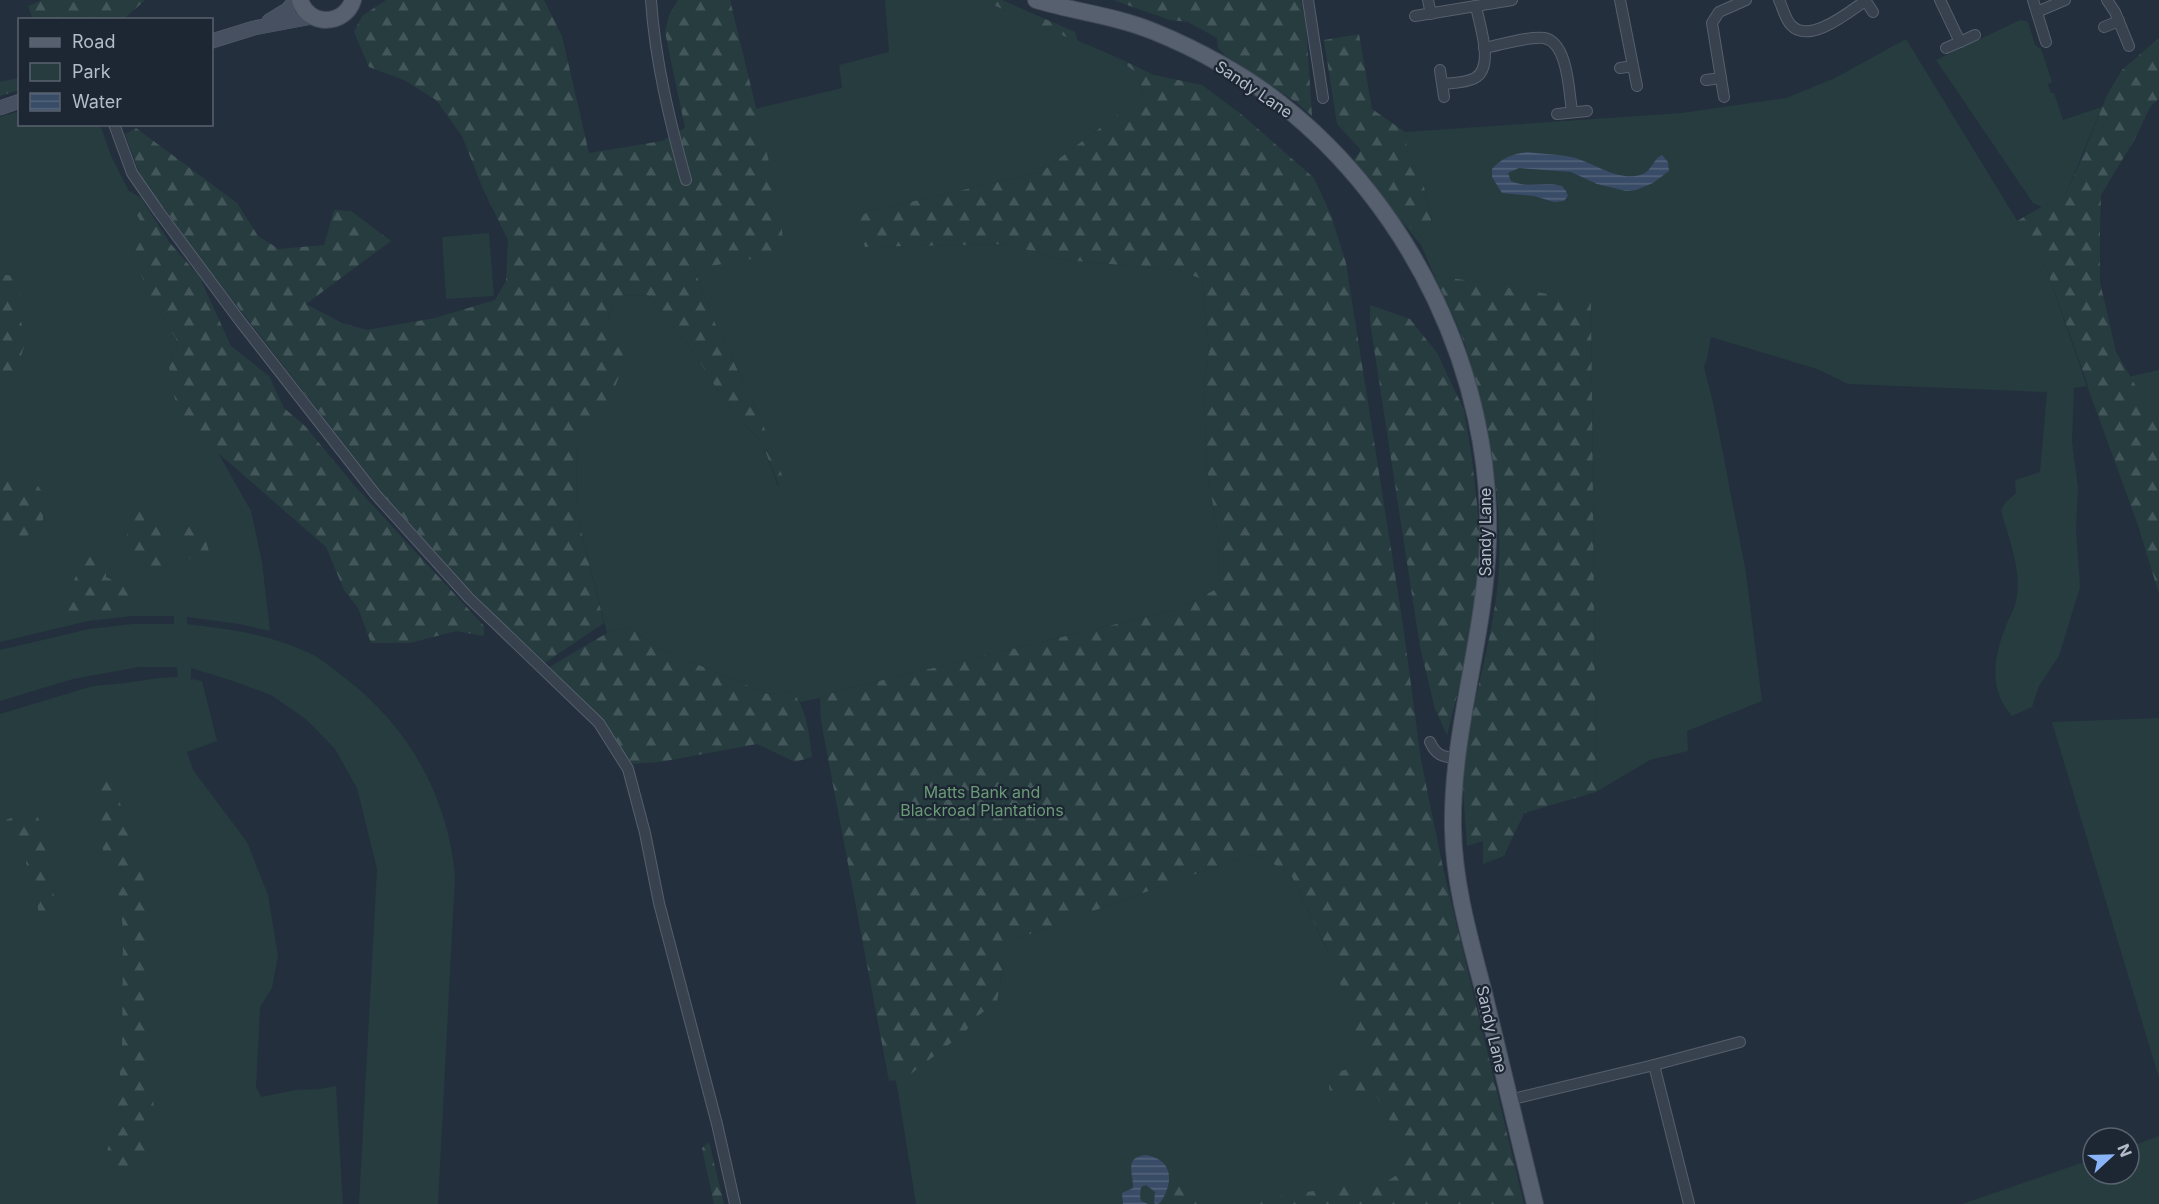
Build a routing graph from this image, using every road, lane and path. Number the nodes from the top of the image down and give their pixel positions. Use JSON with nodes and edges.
{"nodes":[{"id":1,"x":298,"y":0,"type":"edge"},
{"id":2,"x":362,"y":0,"type":"edge"},
{"id":3,"x":651,"y":0,"type":"edge"},
{"id":4,"x":1036,"y":0,"type":"edge"},
{"id":5,"x":1069,"y":0,"type":"edge"},
{"id":6,"x":1308,"y":0,"type":"edge"},
{"id":7,"x":1428,"y":0,"type":"edge"},
{"id":8,"x":1512,"y":0,"type":"edge"},
{"id":9,"x":1620,"y":0,"type":"edge"},
{"id":10,"x":1746,"y":0,"type":"edge"},
{"id":11,"x":1779,"y":0,"type":"edge"},
{"id":12,"x":1865,"y":0,"type":"edge"},
{"id":13,"x":1940,"y":0,"type":"edge"},
{"id":14,"x":2032,"y":0,"type":"edge"},
{"id":15,"x":2065,"y":0,"type":"edge"},
{"id":16,"x":2107,"y":0,"type":"edge"},
{"id":17,"x":351,"y":5,"type":"edge"},
{"id":18,"x":1476,"y":6,"type":"junction"},
{"id":19,"x":1874,"y":12,"type":"dead end"},
{"id":20,"x":2037,"y":12,"type":"junction"},
{"id":21,"x":1431,"y":14,"type":"junction"},
{"id":22,"x":1414,"y":16,"type":"dead end"},
{"id":23,"x":312,"y":17,"type":"junction"},
{"id":24,"x":1110,"y":17,"type":"junction"},
{"id":25,"x":2119,"y":21,"type":"junction"},
{"id":26,"x":2104,"y":27,"type":"dead end"},
{"id":27,"x":254,"y":28,"type":"junction"},
{"id":28,"x":1975,"y":35,"type":"dead end"},
{"id":29,"x":213,"y":41,"type":"edge"},
{"id":30,"x":1960,"y":42,"type":"junction"},
{"id":31,"x":2046,"y":42,"type":"dead end"},
{"id":32,"x":2129,"y":46,"type":"dead end"},
{"id":33,"x":1484,"y":48,"type":"junction"},
{"id":34,"x":1946,"y":48,"type":"dead end"},
{"id":35,"x":1633,"y":66,"type":"junction"},
{"id":36,"x":1620,"y":68,"type":"dead end"},
{"id":37,"x":1440,"y":70,"type":"dead end"},
{"id":38,"x":1721,"y":78,"type":"junction"},
{"id":39,"x":1706,"y":80,"type":"dead end"},
{"id":40,"x":1442,"y":84,"type":"junction"},
{"id":41,"x":1637,"y":86,"type":"dead end"},
{"id":42,"x":1444,"y":97,"type":"dead end"},
{"id":43,"x":1724,"y":97,"type":"dead end"},
{"id":44,"x":1323,"y":99,"type":"dead end"},
{"id":45,"x":18,"y":102,"type":"edge"},
{"id":46,"x":0,"y":108,"type":"edge"},
{"id":47,"x":1587,"y":111,"type":"dead end"},
{"id":48,"x":1572,"y":112,"type":"junction"},
{"id":49,"x":1557,"y":114,"type":"dead end"},
{"id":50,"x":115,"y":126,"type":"edge"},
{"id":51,"x":686,"y":180,"type":"dead end"},
{"id":52,"x":1430,"y":742,"type":"dead end"},
{"id":53,"x":1456,"y":758,"type":"junction"},
{"id":54,"x":1740,"y":1042,"type":"dead end"},
{"id":55,"x":1654,"y":1065,"type":"junction"},
{"id":56,"x":1509,"y":1100,"type":"junction"},
{"id":57,"x":735,"y":1204,"type":"edge"},
{"id":58,"x":1536,"y":1204,"type":"edge"},
{"id":59,"x":1689,"y":1204,"type":"edge"}],
"edges":[{"from":1,"to":23,"type":"main road"},
{"from":1,"to":27,"type":"main road"},
{"from":2,"to":17,"type":"main road"},
{"from":3,"to":51,"type":"street"},
{"from":4,"to":24,"type":"main road","name":"Sandy Lane"},
{"from":5,"to":24,"type":"main road","name":"Sandy Lane"},
{"from":6,"to":44,"type":"street"},
{"from":7,"to":21,"type":"street"},
{"from":8,"to":18,"type":"street"},
{"from":9,"to":35,"type":"street"},
{"from":10,"to":38,"type":"street"},
{"from":11,"to":12,"type":"street"},
{"from":12,"to":19,"type":"street"},
{"from":13,"to":30,"type":"street"},
{"from":14,"to":20,"type":"street"},
{"from":15,"to":20,"type":"street"},
{"from":16,"to":25,"type":"street"},
{"from":17,"to":23,"type":"main road"},
{"from":18,"to":21,"type":"street"},
{"from":18,"to":33,"type":"street"},
{"from":20,"to":31,"type":"street"},
{"from":21,"to":22,"type":"street"},
{"from":23,"to":27,"type":"main road"},
{"from":24,"to":53,"type":"main road","name":"Sandy Lane"},
{"from":25,"to":26,"type":"street"},
{"from":25,"to":32,"type":"street"},
{"from":27,"to":29,"type":"main road"},
{"from":28,"to":30,"type":"street"},
{"from":30,"to":34,"type":"street"},
{"from":33,"to":40,"type":"street"},
{"from":33,"to":48,"type":"street"},
{"from":35,"to":36,"type":"street"},
{"from":35,"to":41,"type":"street"},
{"from":37,"to":40,"type":"street"},
{"from":38,"to":39,"type":"street"},
{"from":38,"to":43,"type":"street"},
{"from":40,"to":42,"type":"street"},
{"from":45,"to":46,"type":"main road"},
{"from":47,"to":48,"type":"street"},
{"from":48,"to":49,"type":"street"},
{"from":50,"to":57,"type":"street"},
{"from":52,"to":53,"type":"street"},
{"from":53,"to":56,"type":"main road","name":"Sandy Lane"},
{"from":54,"to":55,"type":"street"},
{"from":55,"to":56,"type":"street"},
{"from":55,"to":59,"type":"street"},
{"from":56,"to":58,"type":"main road","name":"Sandy Lane"}]}
